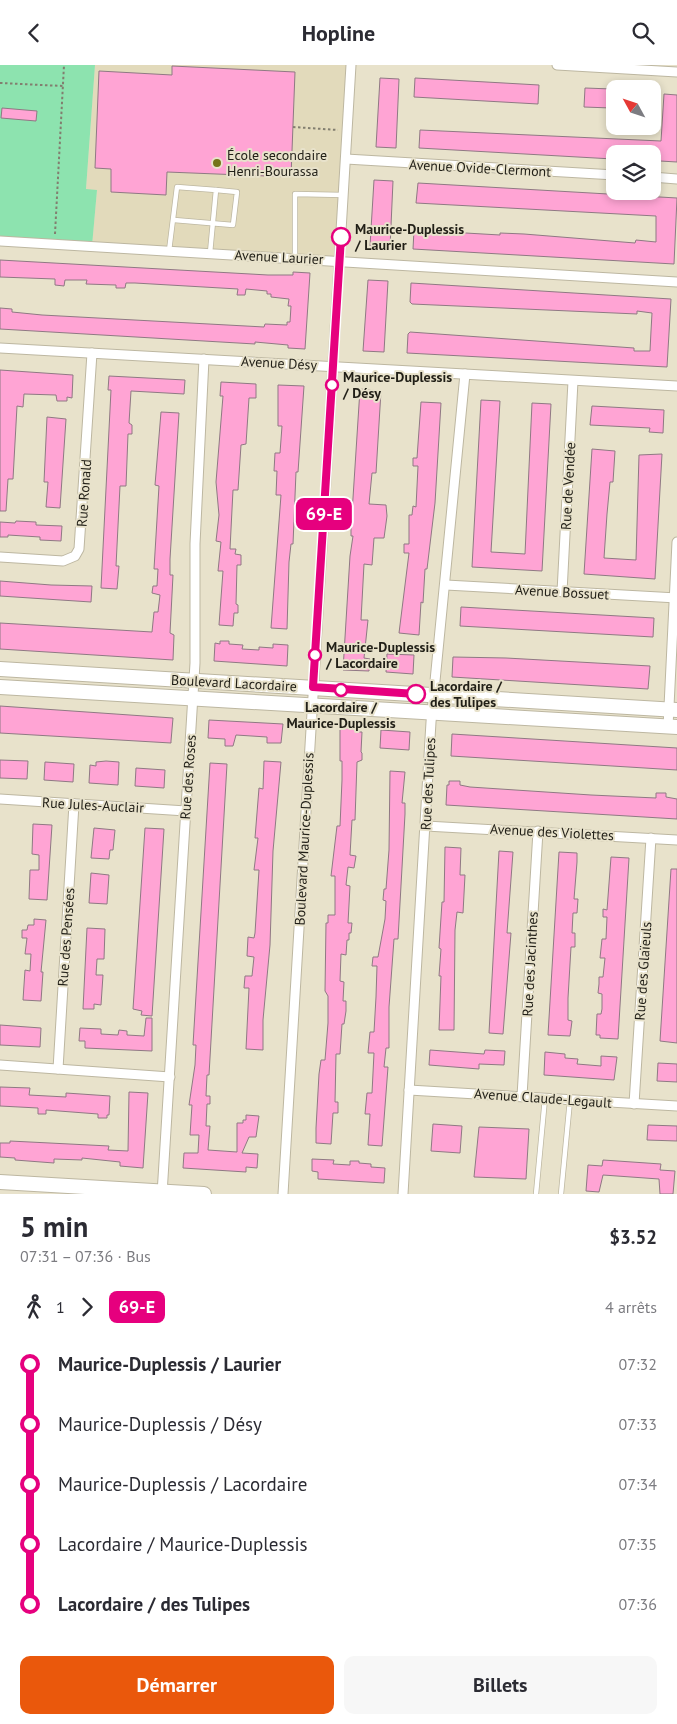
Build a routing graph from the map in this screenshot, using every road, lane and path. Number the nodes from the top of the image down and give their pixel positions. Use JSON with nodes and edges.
{"nodes":[{"id":1,"x":64,"y":65,"type":"edge"},
{"id":2,"x":351,"y":65,"type":"edge"},
{"id":3,"x":557,"y":65,"type":"edge"},
{"id":4,"x":677,"y":72,"type":"edge"},
{"id":5,"x":0,"y":83,"type":"edge"},
{"id":6,"x":63,"y":87,"type":"junction"},
{"id":7,"x":293,"y":127,"type":"dead end"},
{"id":8,"x":348,"y":131,"type":"junction"},
{"id":9,"x":346,"y":159,"type":"junction"},
{"id":10,"x":606,"y":174,"type":"edge"},
{"id":11,"x":661,"y":178,"type":"edge"},
{"id":12,"x":677,"y":179,"type":"edge"},
{"id":13,"x":216,"y":190,"type":"junction"},
{"id":14,"x":344,"y":195,"type":"junction"},
{"id":15,"x":174,"y":220,"type":"junction"},
{"id":16,"x":213,"y":223,"type":"junction"},
{"id":17,"x":0,"y":241,"type":"edge"},
{"id":18,"x":55,"y":244,"type":"junction"},
{"id":19,"x":169,"y":251,"type":"junction"},
{"id":20,"x":210,"y":253,"type":"junction"},
{"id":21,"x":295,"y":258,"type":"junction"},
{"id":22,"x":340,"y":260,"type":"junction"},
{"id":23,"x":677,"y":282,"type":"edge"},
{"id":24,"x":0,"y":348,"type":"edge"},
{"id":25,"x":92,"y":353,"type":"junction"},
{"id":26,"x":204,"y":359,"type":"junction"},
{"id":27,"x":333,"y":366,"type":"junction"},
{"id":28,"x":465,"y":374,"type":"junction"},
{"id":29,"x":574,"y":381,"type":"junction"},
{"id":30,"x":677,"y":386,"type":"edge"},
{"id":31,"x":677,"y":541,"type":"edge"},
{"id":32,"x":0,"y":557,"type":"edge"},
{"id":33,"x":446,"y":585,"type":"junction"},
{"id":34,"x":562,"y":592,"type":"junction"},
{"id":35,"x":675,"y":598,"type":"edge"},
{"id":36,"x":0,"y":669,"type":"edge"},
{"id":37,"x":194,"y":680,"type":"junction"},
{"id":38,"x":0,"y":687,"type":"edge"},
{"id":39,"x":313,"y":687,"type":"junction"},
{"id":40,"x":434,"y":695,"type":"junction"},
{"id":41,"x":192,"y":699,"type":"junction"},
{"id":42,"x":312,"y":705,"type":"junction"},
{"id":43,"x":673,"y":709,"type":"edge"},
{"id":44,"x":432,"y":713,"type":"junction"},
{"id":45,"x":672,"y":727,"type":"edge"},
{"id":46,"x":0,"y":799,"type":"edge"},
{"id":47,"x":74,"y":804,"type":"junction"},
{"id":48,"x":186,"y":811,"type":"junction"},
{"id":49,"x":426,"y":826,"type":"junction"},
{"id":50,"x":538,"y":831,"type":"junction"},
{"id":51,"x":651,"y":838,"type":"junction"},
{"id":52,"x":677,"y":840,"type":"edge"},
{"id":53,"x":0,"y":1065,"type":"edge"},
{"id":54,"x":58,"y":1069,"type":"junction"},
{"id":55,"x":170,"y":1077,"type":"junction"},
{"id":56,"x":409,"y":1090,"type":"junction"},
{"id":57,"x":522,"y":1096,"type":"junction"},
{"id":58,"x":545,"y":1098,"type":"junction"},
{"id":59,"x":570,"y":1100,"type":"junction"},
{"id":60,"x":634,"y":1104,"type":"junction"},
{"id":61,"x":677,"y":1106,"type":"edge"},
{"id":62,"x":0,"y":1182,"type":"edge"},
{"id":63,"x":58,"y":1189,"type":"edge"},
{"id":64,"x":162,"y":1193,"type":"edge"},
{"id":65,"x":204,"y":1194,"type":"edge"},
{"id":66,"x":283,"y":1194,"type":"edge"},
{"id":67,"x":404,"y":1194,"type":"edge"},
{"id":68,"x":536,"y":1194,"type":"edge"},
{"id":69,"x":561,"y":1194,"type":"edge"}],
"edges":[{"from":1,"to":6,"type":"path"},
{"from":2,"to":8,"type":"street","name":"Boulevard Maurice-Duplessis"},
{"from":3,"to":4,"type":"street"},
{"from":5,"to":6,"type":"path"},
{"from":6,"to":18,"type":"path"},
{"from":7,"to":8,"type":"path"},
{"from":8,"to":9,"type":"street","name":"Boulevard Maurice-Duplessis"},
{"from":9,"to":10,"type":"street","name":"Avenue Ovide-Clermont"},
{"from":9,"to":14,"type":"street","name":"Boulevard Maurice-Duplessis"},
{"from":11,"to":12,"type":"street"},
{"from":13,"to":15,"type":"lane"},
{"from":13,"to":16,"type":"lane"},
{"from":13,"to":16,"type":"lane"},
{"from":14,"to":21,"type":"lane"},
{"from":14,"to":22,"type":"street","name":"Boulevard Maurice-Duplessis"},
{"from":15,"to":16,"type":"lane"},
{"from":15,"to":19,"type":"lane"},
{"from":16,"to":20,"type":"lane"},
{"from":17,"to":18,"type":"street","name":"Avenue Laurier"},
{"from":18,"to":19,"type":"street","name":"Avenue Laurier"},
{"from":19,"to":20,"type":"street","name":"Avenue Laurier"},
{"from":20,"to":21,"type":"street","name":"Avenue Laurier"},
{"from":21,"to":22,"type":"street","name":"Avenue Laurier"},
{"from":22,"to":23,"type":"street","name":"Avenue Laurier"},
{"from":22,"to":27,"type":"street","name":"Boulevard Maurice-Duplessis"},
{"from":24,"to":25,"type":"street","name":"Avenue Désy"},
{"from":25,"to":26,"type":"street","name":"Avenue Désy"},
{"from":25,"to":32,"type":"street","name":"Rue Ronald"},
{"from":26,"to":27,"type":"street","name":"Avenue Désy"},
{"from":26,"to":37,"type":"street","name":"Rue des Roses"},
{"from":27,"to":28,"type":"street","name":"Avenue Désy"},
{"from":27,"to":39,"type":"street","name":"Boulevard Maurice-Duplessis"},
{"from":28,"to":29,"type":"street","name":"Avenue Désy"},
{"from":28,"to":33,"type":"street","name":"Rue des Tulipes"},
{"from":29,"to":30,"type":"street","name":"Avenue Désy"},
{"from":29,"to":34,"type":"street","name":"Rue de Vendée"},
{"from":31,"to":35,"type":"street"},
{"from":33,"to":34,"type":"street","name":"Avenue Bossuet"},
{"from":33,"to":40,"type":"street","name":"Rue des Tulipes"},
{"from":34,"to":35,"type":"street","name":"Avenue Bossuet"},
{"from":35,"to":43,"type":"street"},
{"from":36,"to":37,"type":"main road","name":"Boulevard Lacordaire"},
{"from":37,"to":39,"type":"main road","name":"Boulevard Lacordaire"},
{"from":37,"to":41,"type":"street","name":"Rue des Roses"},
{"from":38,"to":41,"type":"main road","name":"Boulevard Lacordaire"},
{"from":39,"to":40,"type":"main road","name":"Boulevard Lacordaire"},
{"from":39,"to":42,"type":"street","name":"Boulevard Maurice-Duplessis"},
{"from":40,"to":43,"type":"main road","name":"Boulevard Lacordaire"},
{"from":40,"to":44,"type":"street","name":"Rue des Tulipes"},
{"from":41,"to":42,"type":"main road","name":"Boulevard Lacordaire"},
{"from":41,"to":48,"type":"street","name":"Rue des Roses"},
{"from":42,"to":44,"type":"main road","name":"Boulevard Lacordaire"},
{"from":42,"to":66,"type":"street","name":"Boulevard Maurice-Duplessis"},
{"from":43,"to":45,"type":"street"},
{"from":44,"to":45,"type":"main road","name":"Boulevard Lacordaire"},
{"from":44,"to":49,"type":"street","name":"Rue des Tulipes"},
{"from":46,"to":47,"type":"street","name":"Rue Jules-Auclair"},
{"from":47,"to":48,"type":"street","name":"Rue Jules-Auclair"},
{"from":47,"to":54,"type":"street","name":"Rue des Pensées"},
{"from":48,"to":55,"type":"street","name":"Rue des Roses"},
{"from":49,"to":50,"type":"street","name":"Avenue des Violettes"},
{"from":49,"to":56,"type":"street","name":"Rue des Tulipes"},
{"from":50,"to":51,"type":"street","name":"Avenue des Violettes"},
{"from":50,"to":57,"type":"street","name":"Rue des Jacinthes"},
{"from":51,"to":52,"type":"street","name":"Avenue des Violettes"},
{"from":51,"to":60,"type":"street","name":"Rue des Glaïeuls"},
{"from":53,"to":54,"type":"street"},
{"from":54,"to":55,"type":"street"},
{"from":55,"to":64,"type":"street","name":"Rue des Roses"},
{"from":56,"to":57,"type":"street","name":"Avenue Claude-Legault"},
{"from":56,"to":67,"type":"street","name":"Rue des Tulipes"},
{"from":57,"to":58,"type":"street","name":"Avenue Claude-Legault"},
{"from":58,"to":59,"type":"street","name":"Avenue Claude-Legault"},
{"from":58,"to":68,"type":"lane"},
{"from":59,"to":60,"type":"street","name":"Avenue Claude-Legault"},
{"from":59,"to":69,"type":"lane"},
{"from":60,"to":61,"type":"street","name":"Avenue Claude-Legault"},
{"from":62,"to":63,"type":"main road"},
{"from":63,"to":64,"type":"main road"},
{"from":64,"to":65,"type":"main road"}]}
